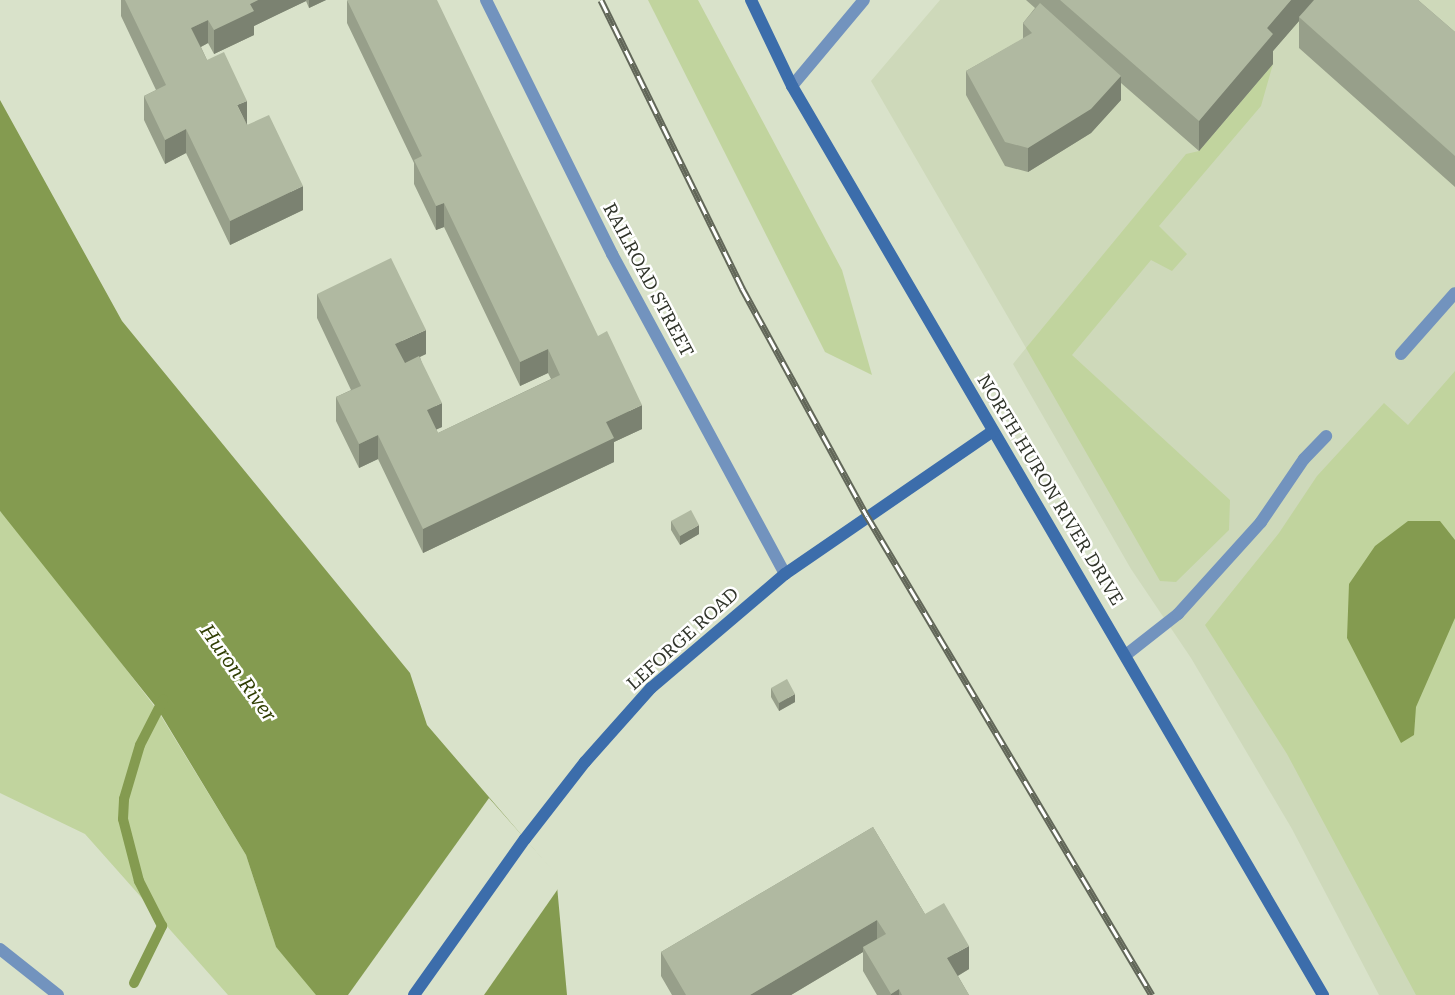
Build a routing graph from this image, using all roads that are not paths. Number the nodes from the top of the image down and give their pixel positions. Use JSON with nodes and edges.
{"nodes":[{"id":1,"x":486,"y":0,"type":"edge"},
{"id":2,"x":751,"y":0,"type":"edge"},
{"id":3,"x":864,"y":0,"type":"edge"},
{"id":4,"x":792,"y":86,"type":"junction"},
{"id":5,"x":1455,"y":293,"type":"edge"},
{"id":6,"x":1401,"y":354,"type":"dead end"},
{"id":7,"x":993,"y":431,"type":"junction"},
{"id":8,"x":1326,"y":436,"type":"dead end"},
{"id":9,"x":785,"y":574,"type":"junction"},
{"id":10,"x":1127,"y":654,"type":"junction"},
{"id":11,"x":0,"y":949,"type":"edge"},
{"id":12,"x":58,"y":995,"type":"edge"},
{"id":13,"x":414,"y":995,"type":"edge"},
{"id":14,"x":1323,"y":995,"type":"edge"}],
"edges":[{"from":1,"to":9,"type":"street","name":"RAILROAD STREET"},
{"from":2,"to":4,"type":"main road","name":"NORTH HURON RIVER DRIVE"},
{"from":3,"to":4,"type":"street"},
{"from":4,"to":7,"type":"main road","name":"NORTH HURON RIVER DRIVE"},
{"from":5,"to":6,"type":"street"},
{"from":7,"to":9,"type":"main road","name":"LEFORGE ROAD"},
{"from":7,"to":10,"type":"main road","name":"NORTH HURON RIVER DRIVE"},
{"from":8,"to":10,"type":"street"},
{"from":9,"to":13,"type":"main road","name":"LEFORGE ROAD"},
{"from":10,"to":14,"type":"main road","name":"NORTH HURON RIVER DRIVE"},
{"from":11,"to":12,"type":"street"}]}
